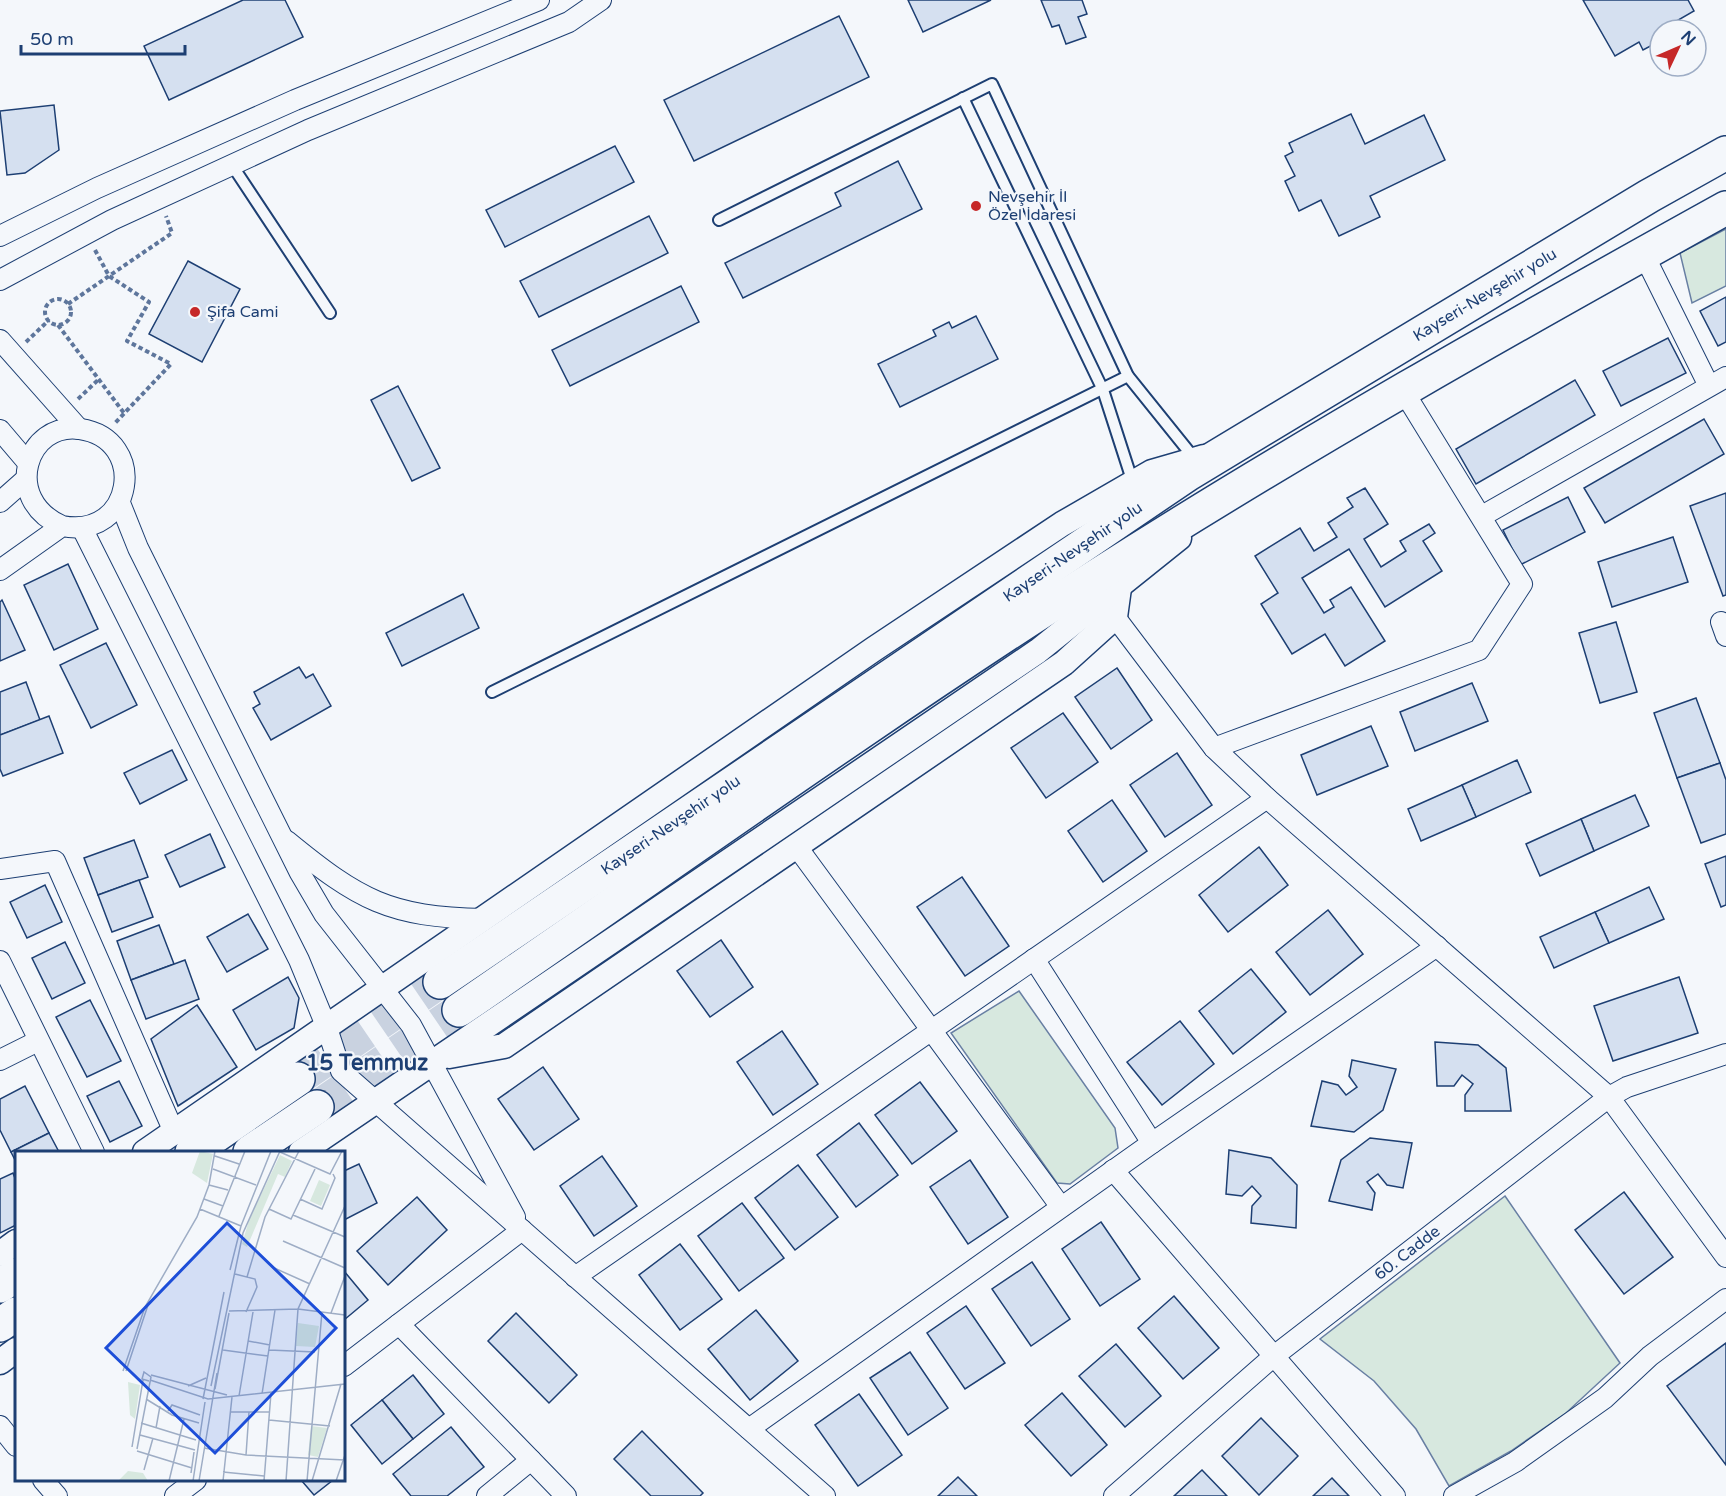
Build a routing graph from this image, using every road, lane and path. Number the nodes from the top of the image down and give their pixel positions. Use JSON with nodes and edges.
{"nodes":[{"id":1,"x":539,"y":0,"type":"edge"},
{"id":2,"x":601,"y":0,"type":"edge"},
{"id":3,"x":963,"y":98,"type":"junction"},
{"id":4,"x":1726,"y":153,"type":"edge"},
{"id":5,"x":232,"y":165,"type":"junction"},
{"id":6,"x":159,"y":198,"type":"junction"},
{"id":7,"x":1726,"y":208,"type":"edge"},
{"id":8,"x":718,"y":220,"type":"dead end"},
{"id":9,"x":86,"y":234,"type":"junction"},
{"id":10,"x":0,"y":236,"type":"edge"},
{"id":11,"x":1643,"y":253,"type":"junction"},
{"id":12,"x":109,"y":276,"type":"junction"},
{"id":13,"x":0,"y":280,"type":"edge"},
{"id":14,"x":69,"y":304,"type":"junction"},
{"id":15,"x":330,"y":313,"type":"dead end"},
{"id":16,"x":49,"y":320,"type":"junction"},
{"id":17,"x":58,"y":325,"type":"junction"},
{"id":18,"x":0,"y":340,"type":"edge"},
{"id":19,"x":13,"y":355,"type":"junction"},
{"id":20,"x":1128,"y":376,"type":"junction"},
{"id":21,"x":99,"y":379,"type":"junction"},
{"id":22,"x":1718,"y":381,"type":"edge"},
{"id":23,"x":1103,"y":390,"type":"junction"},
{"id":24,"x":1404,"y":392,"type":"junction"},
{"id":25,"x":64,"y":412,"type":"junction"},
{"id":26,"x":124,"y":413,"type":"junction"},
{"id":27,"x":79,"y":429,"type":"junction"},
{"id":28,"x":0,"y":430,"type":"edge"},
{"id":29,"x":102,"y":437,"type":"junction"},
{"id":30,"x":1206,"y":457,"type":"junction"},
{"id":31,"x":27,"y":471,"type":"junction"},
{"id":32,"x":1133,"y":483,"type":"junction"},
{"id":33,"x":1235,"y":491,"type":"junction"},
{"id":34,"x":0,"y":502,"type":"edge"},
{"id":35,"x":120,"y":503,"type":"junction"},
{"id":36,"x":1482,"y":516,"type":"junction"},
{"id":37,"x":62,"y":526,"type":"junction"},
{"id":38,"x":82,"y":528,"type":"junction"},
{"id":39,"x":0,"y":570,"type":"edge"},
{"id":40,"x":1119,"y":588,"type":"junction"},
{"id":41,"x":1115,"y":617,"type":"junction"},
{"id":42,"x":492,"y":692,"type":"dead end"},
{"id":43,"x":1214,"y":748,"type":"junction"},
{"id":44,"x":1267,"y":798,"type":"junction"},
{"id":45,"x":280,"y":836,"type":"junction"},
{"id":46,"x":797,"y":847,"type":"junction"},
{"id":47,"x":0,"y":869,"type":"edge"},
{"id":48,"x":484,"y":919,"type":"junction"},
{"id":49,"x":1437,"y":946,"type":"junction"},
{"id":50,"x":1034,"y":959,"type":"junction"},
{"id":51,"x":0,"y":961,"type":"edge"},
{"id":52,"x":440,"y":982,"type":"tunnel mouth"},
{"id":53,"x":382,"y":989,"type":"junction"},
{"id":54,"x":459,"y":1010,"type":"tunnel mouth"},
{"id":55,"x":327,"y":1028,"type":"junction"},
{"id":56,"x":933,"y":1030,"type":"junction"},
{"id":57,"x":38,"y":1041,"type":"junction"},
{"id":58,"x":1726,"y":1054,"type":"edge"},
{"id":59,"x":0,"y":1060,"type":"edge"},
{"id":60,"x":436,"y":1060,"type":"junction"},
{"id":61,"x":298,"y":1079,"type":"tunnel mouth"},
{"id":62,"x":1608,"y":1097,"type":"junction"},
{"id":63,"x":375,"y":1103,"type":"junction"},
{"id":64,"x":317,"y":1107,"type":"tunnel mouth"},
{"id":65,"x":183,"y":1142,"type":"edge"},
{"id":66,"x":1152,"y":1143,"type":"junction"},
{"id":67,"x":93,"y":1151,"type":"edge"},
{"id":68,"x":149,"y":1151,"type":"edge"},
{"id":69,"x":251,"y":1151,"type":"edge"},
{"id":70,"x":303,"y":1151,"type":"edge"},
{"id":71,"x":1113,"y":1170,"type":"junction"},
{"id":72,"x":1061,"y":1207,"type":"junction"},
{"id":73,"x":522,"y":1230,"type":"junction"},
{"id":74,"x":15,"y":1243,"type":"edge"},
{"id":75,"x":0,"y":1254,"type":"edge"},
{"id":76,"x":1726,"y":1257,"type":"edge"},
{"id":77,"x":15,"y":1276,"type":"edge"},
{"id":78,"x":575,"y":1276,"type":"junction"},
{"id":79,"x":0,"y":1286,"type":"edge"},
{"id":80,"x":1726,"y":1299,"type":"edge"},
{"id":81,"x":15,"y":1315,"type":"edge"},
{"id":82,"x":399,"y":1324,"type":"junction"},
{"id":83,"x":0,"y":1325,"type":"edge"},
{"id":84,"x":15,"y":1351,"type":"edge"},
{"id":85,"x":1274,"y":1356,"type":"junction"},
{"id":86,"x":0,"y":1362,"type":"edge"},
{"id":87,"x":345,"y":1365,"type":"edge"},
{"id":88,"x":0,"y":1426,"type":"edge"},
{"id":89,"x":749,"y":1429,"type":"junction"},
{"id":90,"x":15,"y":1445,"type":"edge"},
{"id":91,"x":531,"y":1460,"type":"junction"},
{"id":92,"x":46,"y":1481,"type":"edge"},
{"id":93,"x":194,"y":1481,"type":"edge"},
{"id":94,"x":815,"y":1493,"type":"edge"},
{"id":95,"x":57,"y":1496,"type":"edge"},
{"id":96,"x":175,"y":1496,"type":"edge"},
{"id":97,"x":487,"y":1496,"type":"edge"},
{"id":98,"x":566,"y":1496,"type":"edge"},
{"id":99,"x":1114,"y":1496,"type":"edge"},
{"id":100,"x":1395,"y":1496,"type":"edge"},
{"id":101,"x":1454,"y":1496,"type":"edge"}],
"edges":[{"from":1,"to":10,"type":"street"},
{"from":2,"to":5,"type":"street"},
{"from":3,"to":8,"type":"lane"},
{"from":3,"to":20,"type":"lane"},
{"from":3,"to":23,"type":"lane"},
{"from":4,"to":30,"type":"highway","name":"Kayseri-Nevşehir yolu"},
{"from":5,"to":6,"type":"street"},
{"from":5,"to":15,"type":"lane"},
{"from":6,"to":9,"type":"street"},
{"from":6,"to":12,"type":"path"},
{"from":7,"to":11,"type":"highway","name":"Kayseri-Nevşehir yolu"},
{"from":9,"to":12,"type":"path"},
{"from":9,"to":13,"type":"street"},
{"from":11,"to":22,"type":"street"},
{"from":11,"to":24,"type":"highway","name":"Kayseri-Nevşehir yolu"},
{"from":12,"to":14,"type":"path"},
{"from":12,"to":26,"type":"path"},
{"from":14,"to":16,"type":"path"},
{"from":14,"to":17,"type":"path"},
{"from":16,"to":17,"type":"path"},
{"from":16,"to":19,"type":"path"},
{"from":17,"to":21,"type":"path"},
{"from":18,"to":19,"type":"street"},
{"from":19,"to":25,"type":"street"},
{"from":20,"to":23,"type":"lane"},
{"from":20,"to":30,"type":"lane"},
{"from":21,"to":25,"type":"path"},
{"from":21,"to":26,"type":"path"},
{"from":22,"to":36,"type":"street"},
{"from":23,"to":32,"type":"lane"},
{"from":23,"to":42,"type":"lane"},
{"from":24,"to":33,"type":"highway","name":"Kayseri-Nevşehir yolu"},
{"from":24,"to":36,"type":"street"},
{"from":25,"to":27,"type":"street"},
{"from":26,"to":29,"type":"path"},
{"from":27,"to":29,"type":"street"},
{"from":27,"to":31,"type":"street"},
{"from":28,"to":31,"type":"street"},
{"from":29,"to":35,"type":"street"},
{"from":30,"to":32,"type":"street"},
{"from":30,"to":52,"type":"highway","name":"Kayseri-Nevşehir yolu"},
{"from":31,"to":34,"type":"street"},
{"from":31,"to":37,"type":"street"},
{"from":32,"to":48,"type":"street"},
{"from":33,"to":40,"type":"street"},
{"from":33,"to":54,"type":"highway","name":"Kayseri-Nevşehir yolu"},
{"from":35,"to":38,"type":"street"},
{"from":35,"to":45,"type":"street"},
{"from":36,"to":43,"type":"street"},
{"from":37,"to":38,"type":"street"},
{"from":37,"to":39,"type":"street"},
{"from":38,"to":55,"type":"street"},
{"from":40,"to":41,"type":"street"},
{"from":40,"to":60,"type":"street"},
{"from":41,"to":43,"type":"street"},
{"from":41,"to":46,"type":"street"},
{"from":43,"to":44,"type":"street"},
{"from":44,"to":49,"type":"street"},
{"from":44,"to":50,"type":"street"},
{"from":45,"to":48,"type":"street"},
{"from":45,"to":53,"type":"street"},
{"from":46,"to":56,"type":"street"},
{"from":46,"to":60,"type":"street"},
{"from":47,"to":65,"type":"street"},
{"from":48,"to":53,"type":"street"},
{"from":49,"to":62,"type":"street"},
{"from":49,"to":66,"type":"street"},
{"from":50,"to":56,"type":"street"},
{"from":50,"to":66,"type":"street"},
{"from":51,"to":57,"type":"street"},
{"from":53,"to":55,"type":"street"},
{"from":53,"to":60,"type":"street"},
{"from":55,"to":63,"type":"street"},
{"from":55,"to":65,"type":"street"},
{"from":56,"to":72,"type":"street"},
{"from":56,"to":78,"type":"street"},
{"from":57,"to":59,"type":"street"},
{"from":57,"to":67,"type":"street"},
{"from":58,"to":62,"type":"street","name":"60. Cadde"},
{"from":60,"to":63,"type":"street"},
{"from":60,"to":73,"type":"street"},
{"from":61,"to":65,"type":"highway"},
{"from":62,"to":76,"type":"street"},
{"from":62,"to":85,"type":"street","name":"60. Cadde"},
{"from":63,"to":70,"type":"street"},
{"from":63,"to":73,"type":"street"},
{"from":64,"to":69,"type":"highway"},
{"from":65,"to":68,"type":"street"},
{"from":66,"to":71,"type":"street"},
{"from":71,"to":72,"type":"street"},
{"from":71,"to":85,"type":"street"},
{"from":72,"to":89,"type":"street"},
{"from":73,"to":78,"type":"street"},
{"from":73,"to":82,"type":"street"},
{"from":74,"to":75,"type":"street"},
{"from":77,"to":79,"type":"highway"},
{"from":78,"to":89,"type":"street"},
{"from":80,"to":101,"type":"street"},
{"from":81,"to":83,"type":"highway"},
{"from":82,"to":87,"type":"street"},
{"from":82,"to":91,"type":"street"},
{"from":84,"to":86,"type":"street"},
{"from":85,"to":99,"type":"street","name":"60. Cadde"},
{"from":85,"to":100,"type":"street"},
{"from":88,"to":90,"type":"street"},
{"from":89,"to":94,"type":"street"},
{"from":91,"to":97,"type":"street"},
{"from":91,"to":98,"type":"street"},
{"from":92,"to":95,"type":"street"},
{"from":93,"to":96,"type":"street"}]}
